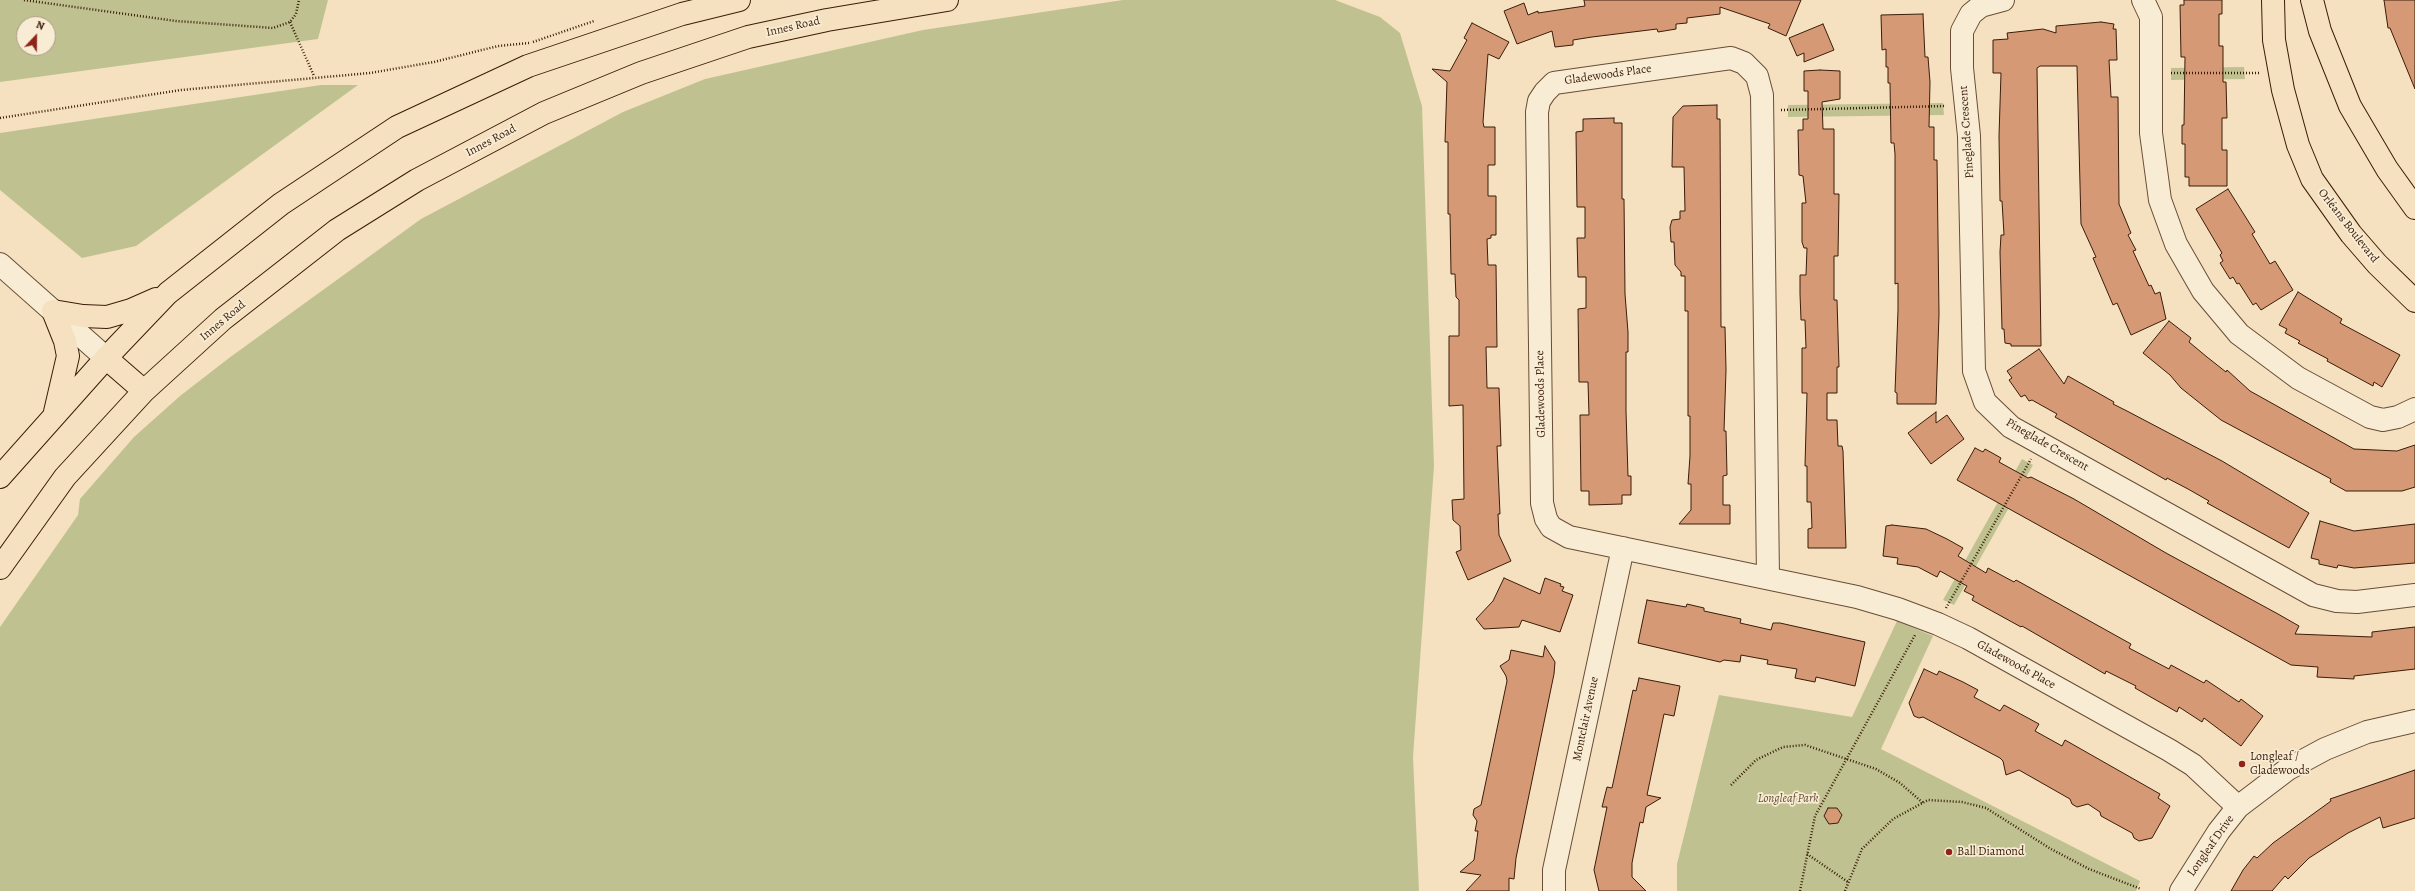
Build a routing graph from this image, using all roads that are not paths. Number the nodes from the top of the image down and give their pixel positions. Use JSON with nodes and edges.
{"nodes":[{"id":1,"x":739,"y":0,"type":"edge"},
{"id":2,"x":947,"y":0,"type":"edge"},
{"id":3,"x":2003,"y":0,"type":"edge"},
{"id":4,"x":2143,"y":0,"type":"edge"},
{"id":5,"x":2273,"y":0,"type":"edge"},
{"id":6,"x":2312,"y":0,"type":"edge"},
{"id":7,"x":2415,"y":208,"type":"edge"},
{"id":8,"x":0,"y":264,"type":"edge"},
{"id":9,"x":168,"y":293,"type":"junction"},
{"id":10,"x":2415,"y":301,"type":"edge"},
{"id":11,"x":53,"y":311,"type":"junction"},
{"id":12,"x":106,"y":358,"type":"junction"},
{"id":13,"x":144,"y":391,"type":"junction"},
{"id":14,"x":2415,"y":409,"type":"edge"},
{"id":15,"x":55,"y":415,"type":"junction"},
{"id":16,"x":0,"y":476,"type":"edge"},
{"id":17,"x":1623,"y":548,"type":"junction"},
{"id":18,"x":0,"y":568,"type":"edge"},
{"id":19,"x":1768,"y":578,"type":"junction"},
{"id":20,"x":2415,"y":595,"type":"edge"},
{"id":21,"x":2415,"y":721,"type":"edge"},
{"id":22,"x":2238,"y":807,"type":"junction"},
{"id":23,"x":1554,"y":891,"type":"edge"},
{"id":24,"x":2181,"y":891,"type":"edge"}],
"edges":[{"from":1,"to":9,"type":"main road"},
{"from":2,"to":13,"type":"main road","name":"Innes Road"},
{"from":3,"to":20,"type":"street","name":"Pineglade Crescent"},
{"from":4,"to":14,"type":"street"},
{"from":5,"to":10,"type":"main road","name":"Orléans Boulevard"},
{"from":6,"to":7,"type":"main road"},
{"from":8,"to":11,"type":"street"},
{"from":9,"to":11,"type":"main road"},
{"from":9,"to":12,"type":"main road"},
{"from":11,"to":12,"type":"street"},
{"from":11,"to":15,"type":"main road"},
{"from":12,"to":13,"type":"main road"},
{"from":12,"to":15,"type":"main road"},
{"from":13,"to":18,"type":"main road","name":"Innes Road"},
{"from":15,"to":16,"type":"main road"},
{"from":17,"to":19,"type":"street","name":"Gladewoods Place"},
{"from":17,"to":19,"type":"street","name":"Gladewoods Place"},
{"from":17,"to":23,"type":"street","name":"Montclair Avenue"},
{"from":19,"to":22,"type":"street","name":"Gladewoods Place"},
{"from":21,"to":22,"type":"street","name":"Longleaf Drive"},
{"from":22,"to":24,"type":"street","name":"Longleaf Drive"}]}
